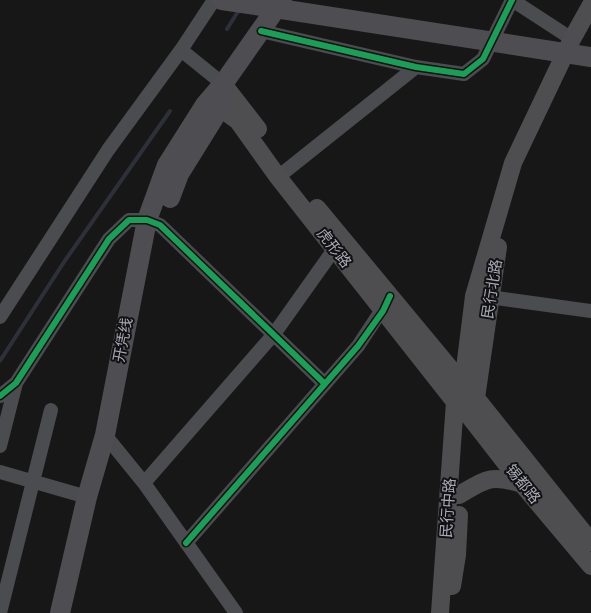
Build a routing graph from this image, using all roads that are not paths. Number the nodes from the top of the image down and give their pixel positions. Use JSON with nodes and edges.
{"nodes":[{"id":1,"x":214,"y":0,"type":"edge"},
{"id":2,"x":222,"y":0,"type":"edge"},
{"id":3,"x":282,"y":0,"type":"edge"},
{"id":4,"x":512,"y":0,"type":"edge"},
{"id":5,"x":591,"y":5,"type":"edge"},
{"id":6,"x":260,"y":31,"type":"junction"},
{"id":7,"x":572,"y":39,"type":"junction"},
{"id":8,"x":181,"y":50,"type":"junction"},
{"id":9,"x":591,"y":57,"type":"edge"},
{"id":10,"x":416,"y":67,"type":"junction"},
{"id":11,"x":224,"y":84,"type":"junction"},
{"id":12,"x":213,"y":107,"type":"junction"},
{"id":13,"x":282,"y":174,"type":"junction"},
{"id":14,"x":153,"y":223,"type":"junction"},
{"id":15,"x":338,"y":244,"type":"junction"},
{"id":16,"x":482,"y":296,"type":"junction"},
{"id":17,"x":387,"y":304,"type":"junction"},
{"id":18,"x":591,"y":311,"type":"edge"},
{"id":19,"x":0,"y":317,"type":"edge"},
{"id":20,"x":274,"y":334,"type":"junction"},
{"id":21,"x":16,"y":383,"type":"junction"},
{"id":22,"x":324,"y":384,"type":"junction"},
{"id":23,"x":462,"y":384,"type":"junction"},
{"id":24,"x":0,"y":396,"type":"edge"},
{"id":25,"x":466,"y":404,"type":"junction"},
{"id":26,"x":52,"y":410,"type":"dead end"},
{"id":27,"x":107,"y":439,"type":"junction"},
{"id":28,"x":0,"y":446,"type":"edge"},
{"id":29,"x":0,"y":472,"type":"edge"},
{"id":30,"x":32,"y":482,"type":"junction"},
{"id":31,"x":144,"y":482,"type":"junction"},
{"id":32,"x":522,"y":484,"type":"junction"},
{"id":33,"x":459,"y":495,"type":"junction"},
{"id":34,"x":87,"y":497,"type":"junction"},
{"id":35,"x":591,"y":542,"type":"edge"},
{"id":36,"x":186,"y":543,"type":"junction"},
{"id":37,"x":591,"y":566,"type":"edge"},
{"id":38,"x":0,"y":613,"type":"edge"},
{"id":39,"x":60,"y":613,"type":"edge"},
{"id":40,"x":68,"y":613,"type":"edge"},
{"id":41,"x":236,"y":613,"type":"edge"},
{"id":42,"x":440,"y":613,"type":"edge"},
{"id":43,"x":448,"y":613,"type":"edge"}],
"edges":[{"from":1,"to":8,"type":"street"},
{"from":2,"to":9,"type":"highway","bridge":true},
{"from":3,"to":6,"type":"highway","name":"开凭线"},
{"from":4,"to":7,"type":"street"},
{"from":4,"to":10,"type":"street"},
{"from":5,"to":7,"type":"main road","name":"民行北路"},
{"from":6,"to":10,"type":"street"},
{"from":6,"to":11,"type":"highway","name":"开凭线"},
{"from":7,"to":16,"type":"main road","name":"民行北路"},
{"from":8,"to":11,"type":"street"},
{"from":8,"to":19,"type":"street"},
{"from":10,"to":13,"type":"street"},
{"from":11,"to":12,"type":"highway","name":"开凭线"},
{"from":11,"to":13,"type":"main road","name":"虎形路"},
{"from":12,"to":13,"type":"main road","name":"虎形路"},
{"from":12,"to":14,"type":"highway","name":"开凭线"},
{"from":13,"to":15,"type":"main road","name":"虎形路"},
{"from":14,"to":20,"type":"street"},
{"from":14,"to":21,"type":"street"},
{"from":14,"to":27,"type":"highway","name":"开凭线"},
{"from":15,"to":17,"type":"main road","name":"虎形路"},
{"from":15,"to":20,"type":"street"},
{"from":16,"to":18,"type":"street"},
{"from":16,"to":23,"type":"main road","name":"民行北路"},
{"from":16,"to":25,"type":"main road","name":"民行北路"},
{"from":17,"to":22,"type":"street"},
{"from":17,"to":23,"type":"main road","name":"虎形路"},
{"from":17,"to":25,"type":"main road","name":"虎形路"},
{"from":20,"to":22,"type":"street"},
{"from":20,"to":31,"type":"street"},
{"from":21,"to":24,"type":"street"},
{"from":21,"to":28,"type":"street"},
{"from":22,"to":36,"type":"street"},
{"from":23,"to":25,"type":"main road","name":"民行北路"},
{"from":25,"to":32,"type":"main road","name":"锡都路"},
{"from":25,"to":33,"type":"main road","name":"民行中路"},
{"from":25,"to":35,"type":"main road","name":"锡都路"},
{"from":25,"to":42,"type":"main road","name":"民行中路"},
{"from":26,"to":30,"type":"street"},
{"from":27,"to":31,"type":"street"},
{"from":27,"to":34,"type":"highway","name":"开凭线"},
{"from":27,"to":40,"type":"highway","name":"开凭线"},
{"from":29,"to":30,"type":"street"},
{"from":30,"to":34,"type":"street"},
{"from":30,"to":38,"type":"street"},
{"from":31,"to":36,"type":"street"},
{"from":32,"to":33,"type":"main road"},
{"from":32,"to":37,"type":"main road","name":"锡都路"},
{"from":33,"to":43,"type":"main road","name":"民行中路"},
{"from":34,"to":39,"type":"highway","name":"开凭线"},
{"from":36,"to":41,"type":"street"}]}
